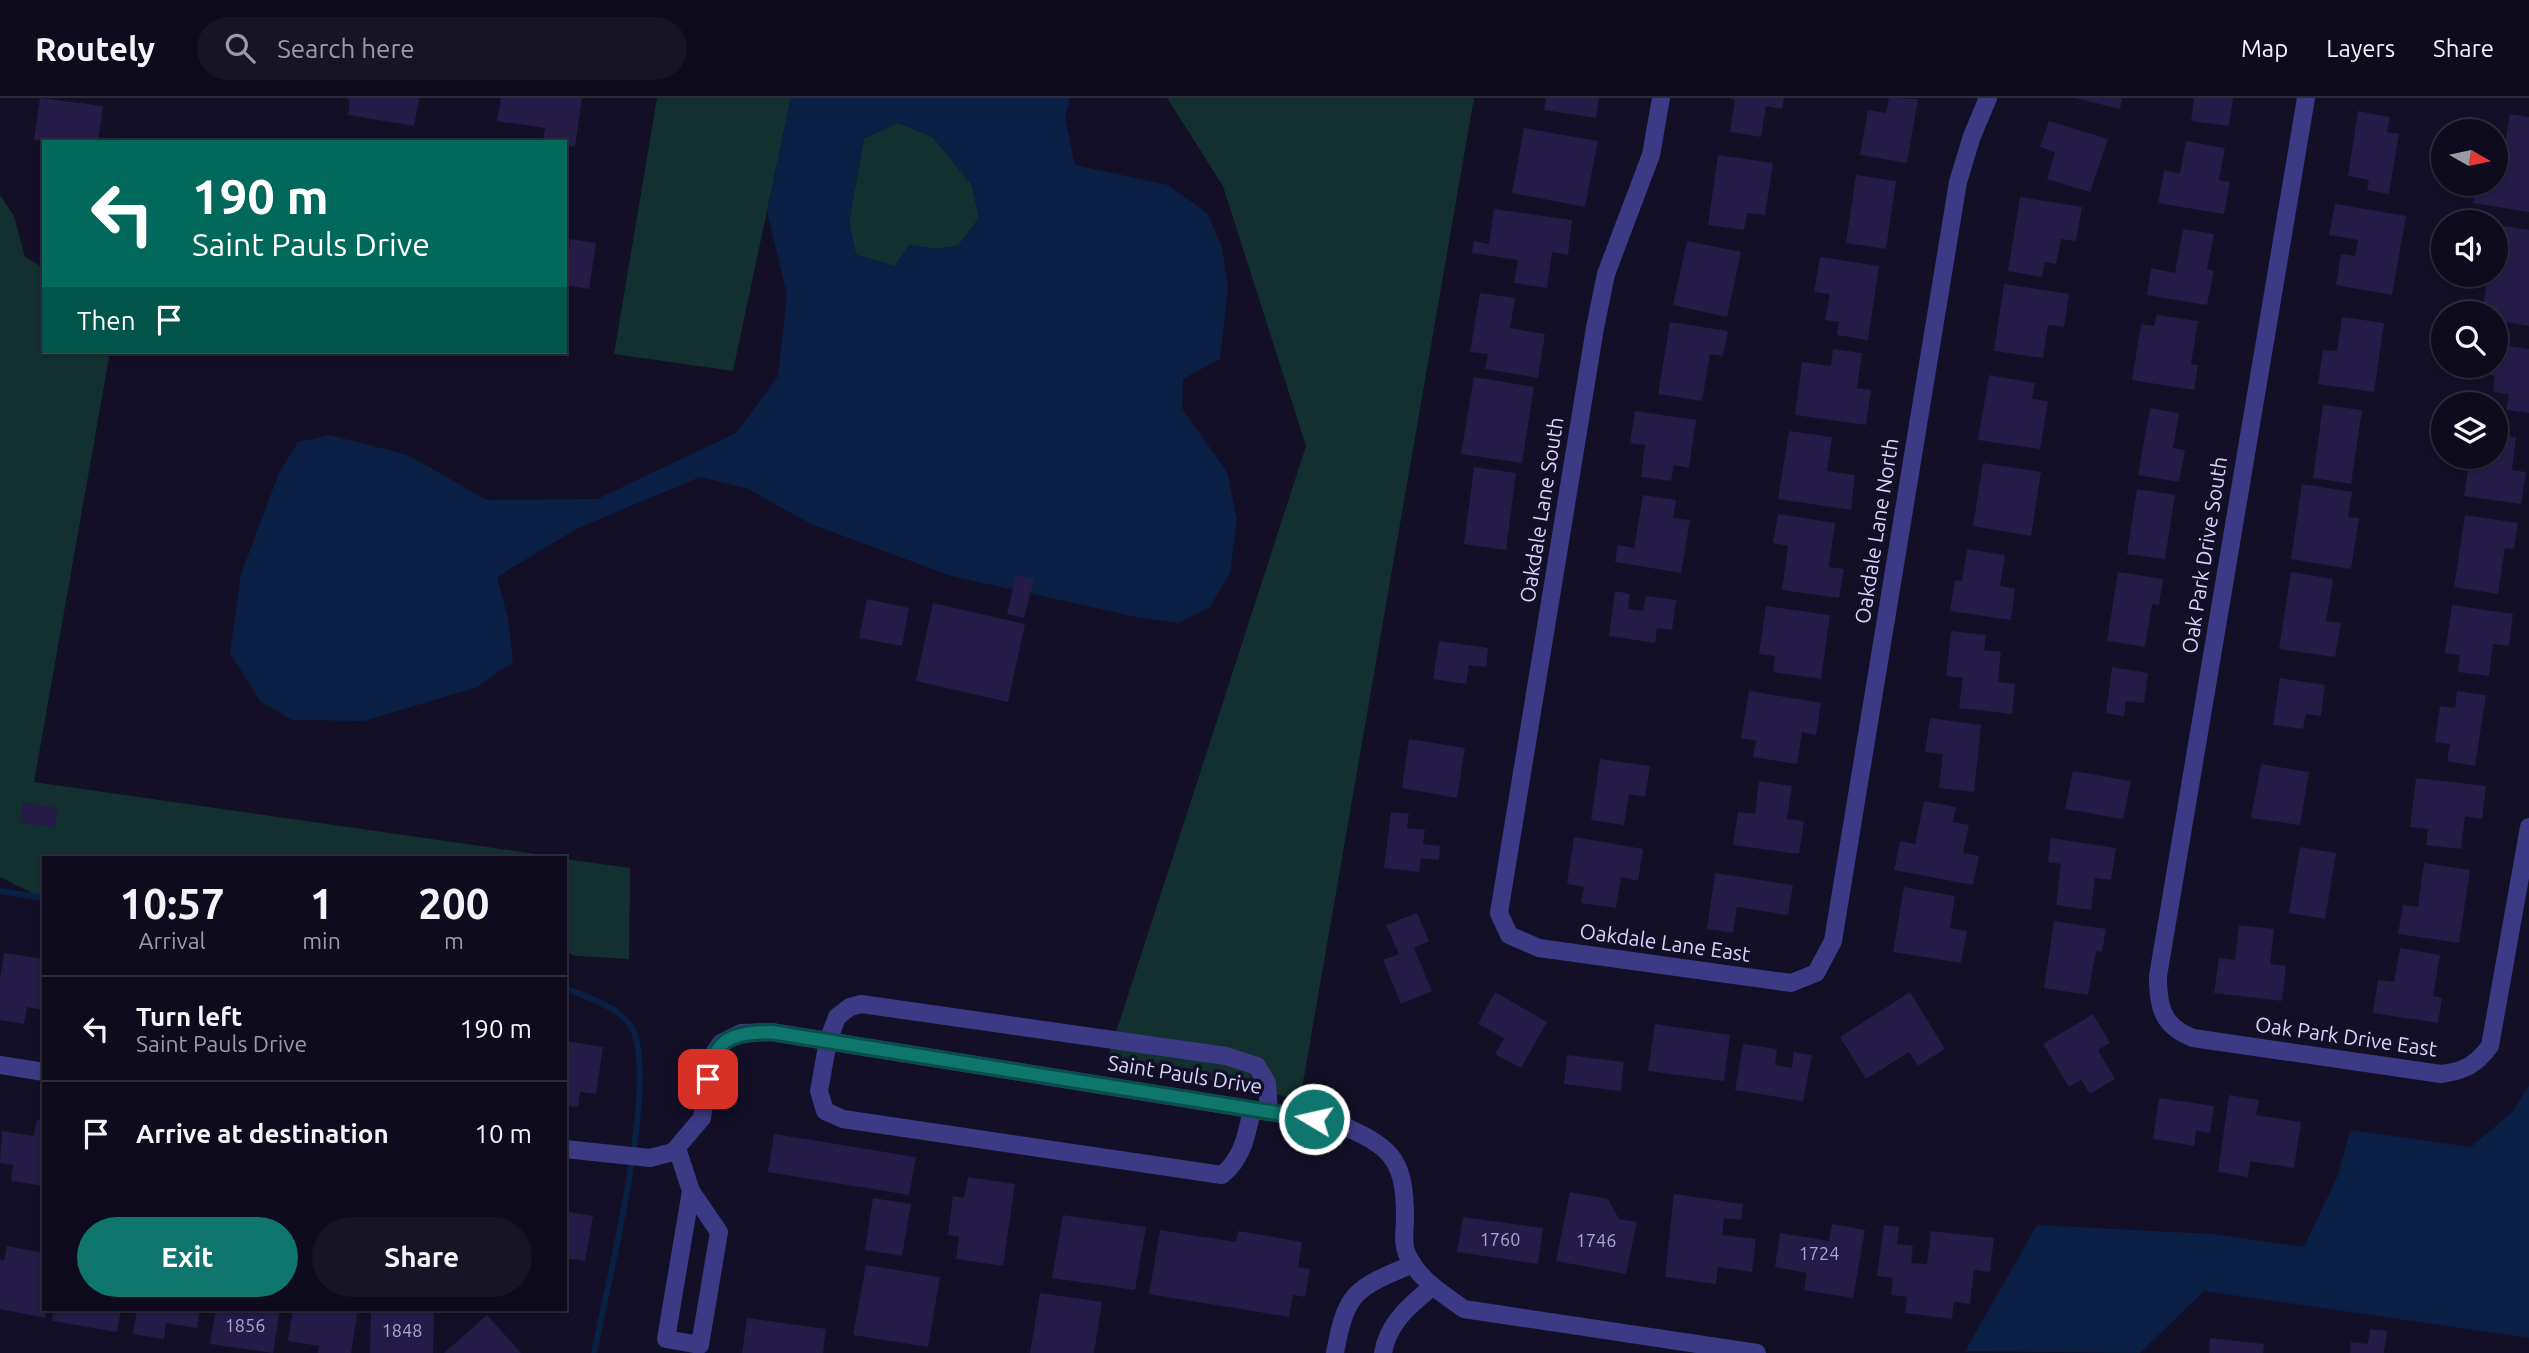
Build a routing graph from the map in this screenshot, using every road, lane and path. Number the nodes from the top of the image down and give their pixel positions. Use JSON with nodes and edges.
{"nodes":[{"id":1,"x":1661,"y":98,"type":"edge"},
{"id":2,"x":1988,"y":98,"type":"edge"},
{"id":3,"x":2306,"y":98,"type":"edge"},
{"id":4,"x":2529,"y":827,"type":"edge"},
{"id":5,"x":1509,"y":935,"type":"joint"},
{"id":6,"x":1815,"y":973,"type":"joint"},
{"id":7,"x":2166,"y":1019,"type":"joint"},
{"id":8,"x":828,"y":1041,"type":"junction"},
{"id":9,"x":0,"y":1065,"type":"edge"},
{"id":10,"x":42,"y":1072,"type":"edge"},
{"id":11,"x":1260,"y":1110,"type":"junction"},
{"id":12,"x":677,"y":1148,"type":"junction"},
{"id":13,"x":567,"y":1149,"type":"edge"},
{"id":14,"x":691,"y":1191,"type":"junction"},
{"id":15,"x":1413,"y":1264,"type":"junction"},
{"id":16,"x":1432,"y":1287,"type":"junction"},
{"id":17,"x":1335,"y":1353,"type":"edge"},
{"id":18,"x":1383,"y":1353,"type":"edge"},
{"id":19,"x":1756,"y":1353,"type":"edge"}],
"edges":[{"from":1,"to":5,"type":"street","name":"Oakdale Lane South"},
{"from":2,"to":6,"type":"street","name":"Oakdale Lane North"},
{"from":3,"to":7,"type":"street","name":"Oak Park Drive South"},
{"from":4,"to":7,"type":"street","name":"Oak Park Drive East"},
{"from":5,"to":6,"type":"street","name":"Oakdale Lane East"},
{"from":8,"to":11,"type":"street","name":"Saint Pauls Drive"},
{"from":8,"to":11,"type":"street"},
{"from":8,"to":11,"type":"street"},
{"from":8,"to":12,"type":"street","name":"Saint Pauls Drive"},
{"from":9,"to":10,"type":"street"},
{"from":11,"to":15,"type":"street","name":"Saint Pauls Drive"},
{"from":12,"to":13,"type":"street","name":"Saint Pauls Drive"},
{"from":12,"to":14,"type":"street"},
{"from":14,"to":14,"type":"street"},
{"from":15,"to":16,"type":"street","name":"Saint Pauls Drive"},
{"from":15,"to":17,"type":"street"},
{"from":16,"to":18,"type":"street"},
{"from":16,"to":19,"type":"street","name":"Saint Pauls Drive"}]}
